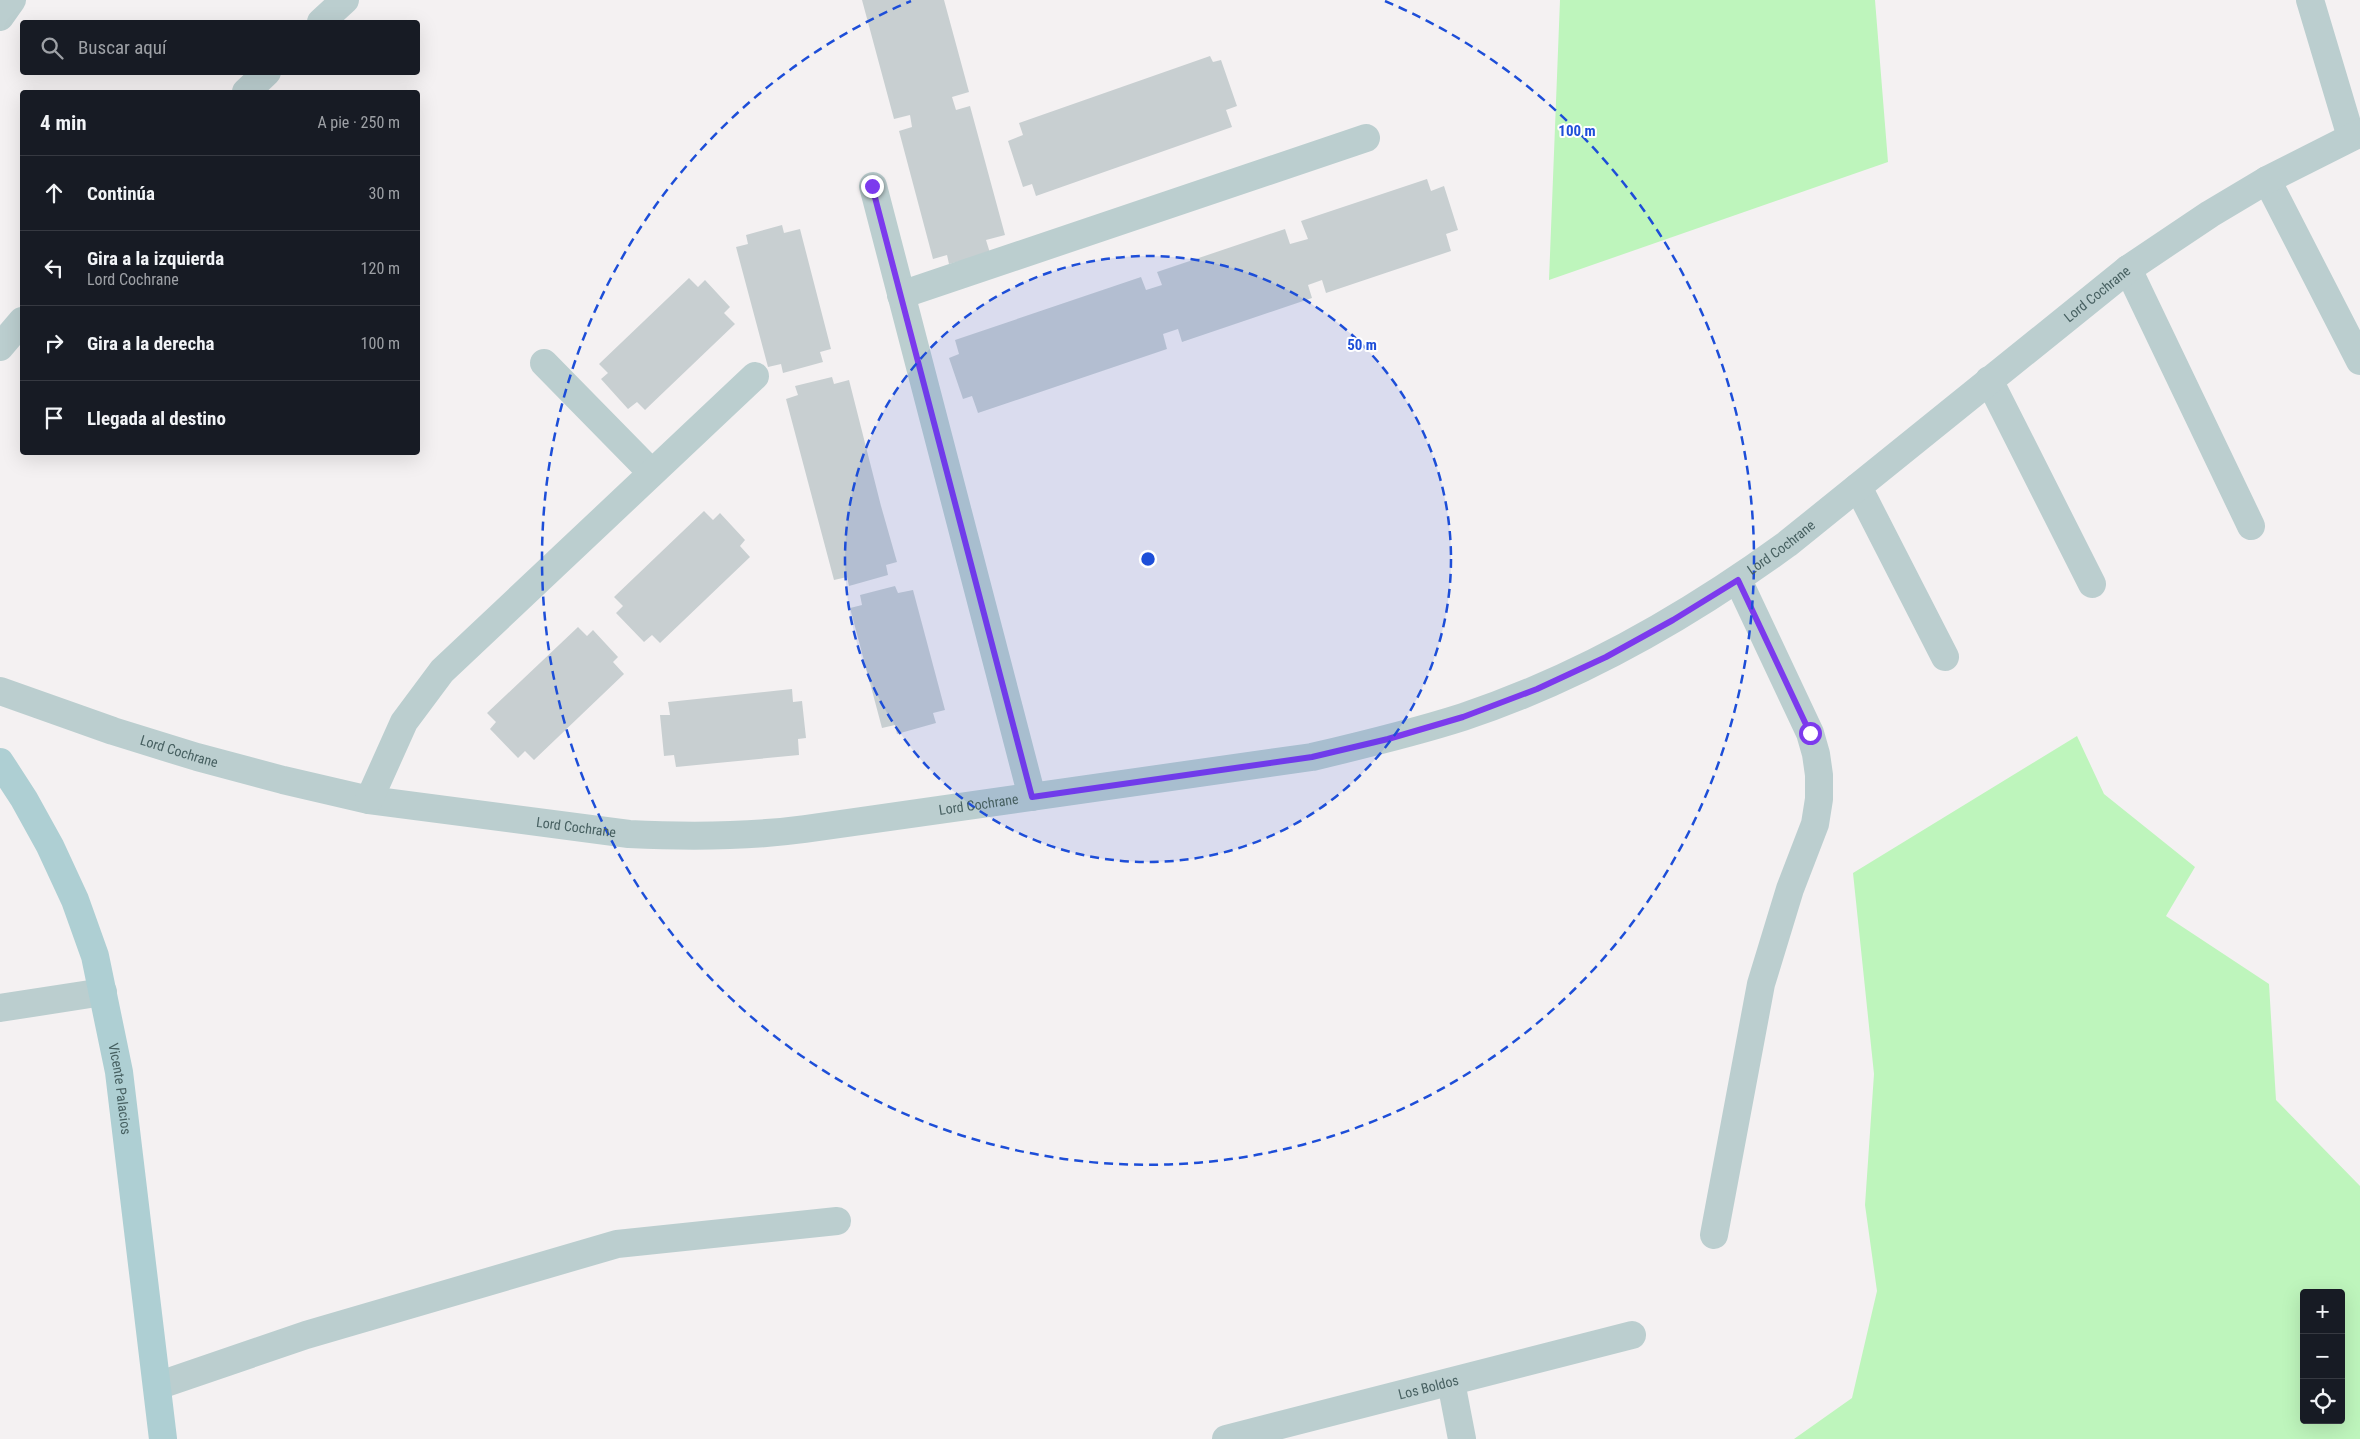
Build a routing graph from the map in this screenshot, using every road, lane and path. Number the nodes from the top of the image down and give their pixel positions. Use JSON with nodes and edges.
{"nodes":[{"id":1,"x":12,"y":0,"type":"edge"},
{"id":2,"x":344,"y":0,"type":"edge"},
{"id":3,"x":2310,"y":0,"type":"edge"},
{"id":4,"x":0,"y":17,"type":"edge"},
{"id":5,"x":322,"y":20,"type":"edge"},
{"id":6,"x":264,"y":75,"type":"edge"},
{"id":7,"x":248,"y":90,"type":"edge"},
{"id":8,"x":2355,"y":135,"type":"edge"},
{"id":9,"x":1366,"y":138,"type":"dead end"},
{"id":10,"x":2268,"y":180,"type":"junction"},
{"id":11,"x":872,"y":186,"type":"dead end"},
{"id":12,"x":2128,"y":269,"type":"junction"},
{"id":13,"x":901,"y":295,"type":"junction"},
{"id":14,"x":20,"y":323,"type":"edge"},
{"id":15,"x":0,"y":347,"type":"edge"},
{"id":16,"x":2360,"y":361,"type":"edge"},
{"id":17,"x":544,"y":363,"type":"dead end"},
{"id":18,"x":755,"y":376,"type":"dead end"},
{"id":19,"x":1990,"y":380,"type":"junction"},
{"id":20,"x":651,"y":472,"type":"junction"},
{"id":21,"x":1858,"y":487,"type":"junction"},
{"id":22,"x":2252,"y":526,"type":"dead end"},
{"id":23,"x":1738,"y":580,"type":"junction"},
{"id":24,"x":2092,"y":584,"type":"dead end"},
{"id":25,"x":1945,"y":657,"type":"dead end"},
{"id":26,"x":0,"y":691,"type":"edge"},
{"id":27,"x":0,"y":762,"type":"edge"},
{"id":28,"x":1032,"y":797,"type":"junction"},
{"id":29,"x":369,"y":800,"type":"junction"},
{"id":30,"x":103,"y":992,"type":"junction"},
{"id":31,"x":0,"y":1008,"type":"edge"},
{"id":32,"x":837,"y":1221,"type":"dead end"},
{"id":33,"x":1714,"y":1235,"type":"dead end"},
{"id":34,"x":1632,"y":1335,"type":"dead end"},
{"id":35,"x":1451,"y":1382,"type":"junction"},
{"id":36,"x":157,"y":1386,"type":"junction"},
{"id":37,"x":163,"y":1439,"type":"edge"},
{"id":38,"x":1226,"y":1439,"type":"edge"},
{"id":39,"x":1462,"y":1439,"type":"edge"}],
"edges":[{"from":1,"to":4,"type":"street"},
{"from":2,"to":5,"type":"street"},
{"from":3,"to":8,"type":"street"},
{"from":6,"to":7,"type":"street"},
{"from":8,"to":10,"type":"street","name":"Lord Cochrane"},
{"from":9,"to":13,"type":"street"},
{"from":10,"to":12,"type":"street","name":"Lord Cochrane"},
{"from":10,"to":16,"type":"street"},
{"from":11,"to":13,"type":"street"},
{"from":12,"to":19,"type":"street","name":"Lord Cochrane"},
{"from":12,"to":22,"type":"street"},
{"from":13,"to":28,"type":"street"},
{"from":14,"to":15,"type":"street"},
{"from":17,"to":20,"type":"street"},
{"from":18,"to":20,"type":"street"},
{"from":19,"to":21,"type":"street","name":"Lord Cochrane"},
{"from":19,"to":24,"type":"street"},
{"from":20,"to":29,"type":"street"},
{"from":21,"to":23,"type":"street","name":"Lord Cochrane"},
{"from":21,"to":25,"type":"street"},
{"from":23,"to":28,"type":"street","name":"Lord Cochrane"},
{"from":23,"to":33,"type":"street"},
{"from":26,"to":29,"type":"street","name":"Lord Cochrane"},
{"from":27,"to":30,"type":"main road","name":"Vicente Palacios"},
{"from":28,"to":29,"type":"street","name":"Lord Cochrane"},
{"from":30,"to":31,"type":"street"},
{"from":30,"to":36,"type":"main road","name":"Vicente Palacios"},
{"from":32,"to":36,"type":"street"},
{"from":34,"to":35,"type":"street","name":"Los Boldos"},
{"from":35,"to":38,"type":"street","name":"Los Boldos"},
{"from":35,"to":39,"type":"street"},
{"from":36,"to":37,"type":"main road","name":"Vicente Palacios"}]}
